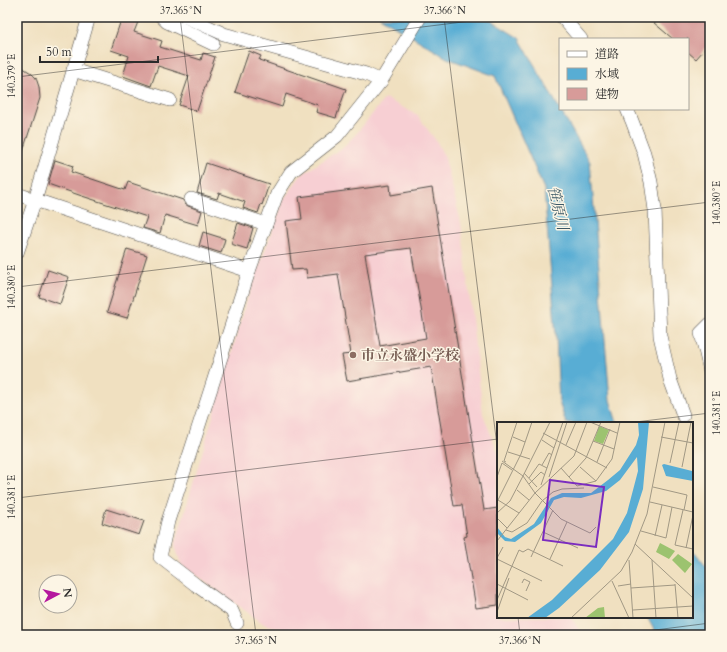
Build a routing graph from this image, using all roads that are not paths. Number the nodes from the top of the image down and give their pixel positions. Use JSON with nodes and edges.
{"nodes":[{"id":1,"x":89,"y":17,"type":"edge"},
{"id":2,"x":162,"y":17,"type":"edge"},
{"id":3,"x":186,"y":17,"type":"edge"},
{"id":4,"x":420,"y":17,"type":"edge"},
{"id":5,"x":562,"y":17,"type":"edge"},
{"id":6,"x":580,"y":38,"type":"edge"},
{"id":7,"x":213,"y":44,"type":"dead end"},
{"id":8,"x":74,"y":70,"type":"junction"},
{"id":9,"x":383,"y":77,"type":"junction"},
{"id":10,"x":170,"y":100,"type":"dead end"},
{"id":11,"x":627,"y":110,"type":"edge"},
{"id":12,"x":17,"y":194,"type":"edge"},
{"id":13,"x":191,"y":199,"type":"dead end"},
{"id":14,"x":35,"y":200,"type":"junction"},
{"id":15,"x":266,"y":224,"type":"junction"},
{"id":16,"x":17,"y":253,"type":"edge"},
{"id":17,"x":249,"y":271,"type":"junction"},
{"id":18,"x":710,"y":324,"type":"edge"},
{"id":19,"x":710,"y":371,"type":"edge"},
{"id":20,"x":683,"y":415,"type":"dead end"},
{"id":21,"x":237,"y":623,"type":"dead end"}],
"edges":[{"from":1,"to":8,"type":"street"},
{"from":2,"to":7,"type":"street"},
{"from":3,"to":9,"type":"street"},
{"from":4,"to":9,"type":"street"},
{"from":5,"to":6,"type":"street"},
{"from":8,"to":10,"type":"street"},
{"from":8,"to":14,"type":"street"},
{"from":9,"to":15,"type":"street"},
{"from":11,"to":20,"type":"street"},
{"from":12,"to":14,"type":"street"},
{"from":13,"to":15,"type":"street"},
{"from":14,"to":16,"type":"street"},
{"from":14,"to":17,"type":"street"},
{"from":15,"to":17,"type":"street"},
{"from":17,"to":21,"type":"street"},
{"from":18,"to":19,"type":"street"}]}
